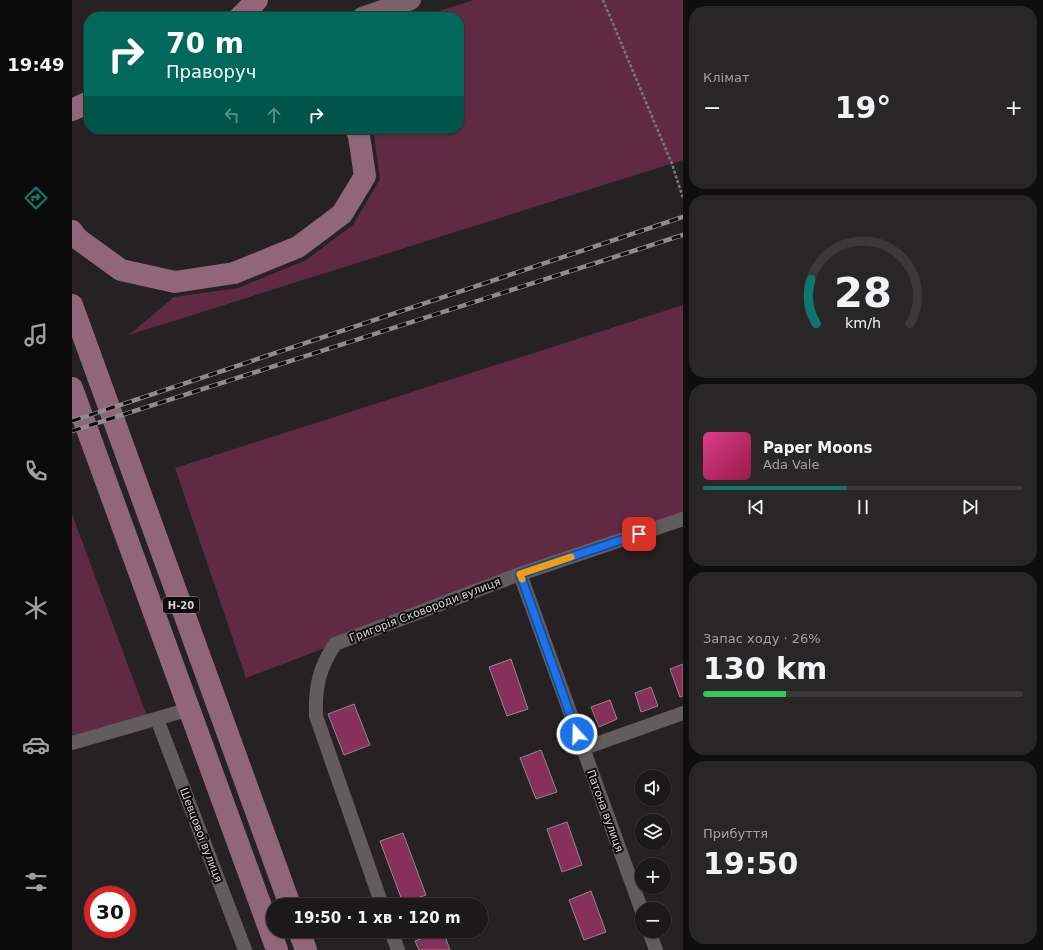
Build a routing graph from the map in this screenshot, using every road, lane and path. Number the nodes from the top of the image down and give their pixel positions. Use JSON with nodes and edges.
{"nodes":[{"id":1,"x":257,"y":0,"type":"edge"},
{"id":2,"x":411,"y":0,"type":"edge"},
{"id":3,"x":603,"y":0,"type":"edge"},
{"id":4,"x":245,"y":12,"type":"edge"},
{"id":5,"x":376,"y":12,"type":"edge"},
{"id":6,"x":84,"y":106,"type":"edge"},
{"id":7,"x":72,"y":110,"type":"edge"},
{"id":8,"x":358,"y":134,"type":"edge"},
{"id":9,"x":683,"y":198,"type":"edge"},
{"id":10,"x":72,"y":230,"type":"edge"},
{"id":11,"x":72,"y":305,"type":"edge"},
{"id":12,"x":72,"y":388,"type":"edge"},
{"id":13,"x":72,"y":412,"type":"edge"},
{"id":14,"x":96,"y":452,"type":"junction"},
{"id":15,"x":683,"y":519,"type":"edge"},
{"id":16,"x":520,"y":574,"type":"junction"},
{"id":17,"x":190,"y":708,"type":"junction"},
{"id":18,"x":683,"y":712,"type":"edge"},
{"id":19,"x":156,"y":719,"type":"junction"},
{"id":20,"x":72,"y":743,"type":"edge"},
{"id":21,"x":582,"y":749,"type":"junction"},
{"id":22,"x":287,"y":898,"type":"edge"},
{"id":23,"x":380,"y":898,"type":"edge"},
{"id":24,"x":638,"y":902,"type":"edge"},
{"id":25,"x":302,"y":938,"type":"edge"},
{"id":26,"x":394,"y":938,"type":"edge"},
{"id":27,"x":652,"y":938,"type":"edge"},
{"id":28,"x":245,"y":950,"type":"edge"},
{"id":29,"x":278,"y":950,"type":"edge"},
{"id":30,"x":306,"y":950,"type":"edge"},
{"id":31,"x":398,"y":950,"type":"edge"},
{"id":32,"x":656,"y":950,"type":"edge"}],
"edges":[{"from":1,"to":4,"type":"main road"},
{"from":2,"to":5,"type":"main road"},
{"from":3,"to":9,"type":"path"},
{"from":6,"to":7,"type":"main road"},
{"from":8,"to":10,"type":"main road"},
{"from":11,"to":22,"type":"main road","number":"Н-20"},
{"from":12,"to":14,"type":"main road","number":"Н-20"},
{"from":13,"to":14,"type":"main road"},
{"from":14,"to":17,"type":"main road","number":"Н-20"},
{"from":15,"to":16,"type":"street","name":"Григорія Сковороди вулиця"},
{"from":16,"to":21,"type":"street","name":"Патона вулиця"},
{"from":16,"to":23,"type":"street","name":"Григорія Сковороди вулиця"},
{"from":17,"to":19,"type":"street"},
{"from":17,"to":29,"type":"main road","number":"Н-20"},
{"from":18,"to":21,"type":"street"},
{"from":19,"to":20,"type":"street"},
{"from":19,"to":28,"type":"street","name":"Шевцової вулиця"},
{"from":21,"to":24,"type":"street","name":"Патона вулиця"},
{"from":25,"to":30,"type":"main road"},
{"from":26,"to":31,"type":"street"},
{"from":27,"to":32,"type":"street"}]}
